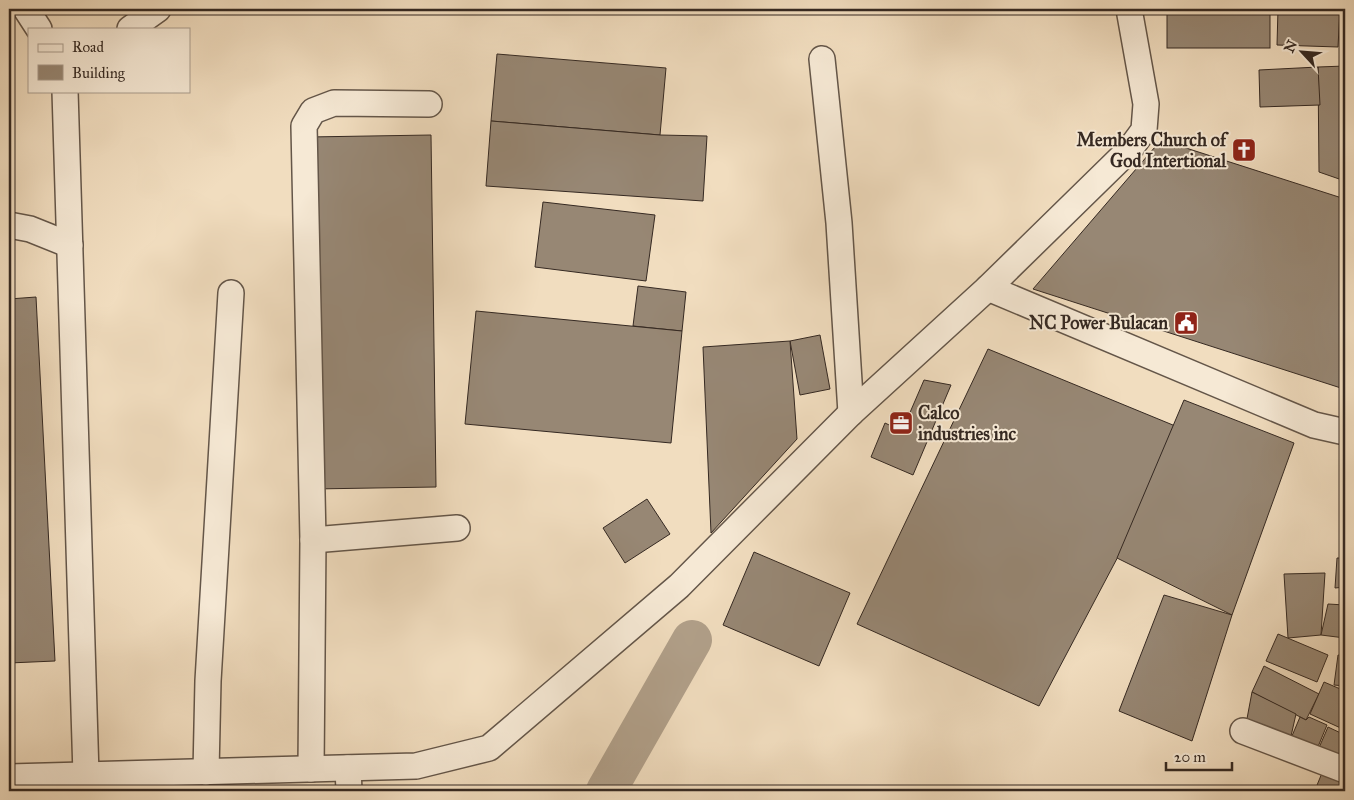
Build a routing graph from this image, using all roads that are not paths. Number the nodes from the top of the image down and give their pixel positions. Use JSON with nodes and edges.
{"nodes":[{"id":1,"x":26,"y":9,"type":"edge"},
{"id":2,"x":158,"y":9,"type":"edge"},
{"id":3,"x":1129,"y":9,"type":"edge"},
{"id":4,"x":37,"y":28,"type":"edge"},
{"id":5,"x":131,"y":28,"type":"edge"},
{"id":6,"x":822,"y":59,"type":"dead end"},
{"id":7,"x":65,"y":92,"type":"edge"},
{"id":8,"x":429,"y":104,"type":"dead end"},
{"id":9,"x":9,"y":225,"type":"edge"},
{"id":10,"x":70,"y":245,"type":"junction"},
{"id":11,"x":988,"y":288,"type":"junction"},
{"id":12,"x":231,"y":293,"type":"dead end"},
{"id":13,"x":851,"y":413,"type":"junction"},
{"id":14,"x":1345,"y":432,"type":"edge"},
{"id":15,"x":457,"y":528,"type":"dead end"},
{"id":16,"x":313,"y":540,"type":"junction"},
{"id":17,"x":1243,"y":731,"type":"dead end"},
{"id":18,"x":311,"y":769,"type":"junction"},
{"id":19,"x":1345,"y":770,"type":"edge"},
{"id":20,"x":206,"y":772,"type":"junction"},
{"id":21,"x":86,"y":775,"type":"junction"},
{"id":22,"x":9,"y":777,"type":"edge"},
{"id":23,"x":349,"y":780,"type":"edge"}],
"edges":[{"from":1,"to":4,"type":"street"},
{"from":2,"to":5,"type":"street"},
{"from":3,"to":11,"type":"street"},
{"from":6,"to":13,"type":"street"},
{"from":7,"to":10,"type":"street"},
{"from":8,"to":16,"type":"street"},
{"from":9,"to":10,"type":"street"},
{"from":10,"to":21,"type":"street"},
{"from":11,"to":13,"type":"street"},
{"from":11,"to":14,"type":"street"},
{"from":12,"to":20,"type":"street"},
{"from":13,"to":23,"type":"street"},
{"from":15,"to":16,"type":"street"},
{"from":16,"to":18,"type":"street"},
{"from":17,"to":19,"type":"street"},
{"from":18,"to":20,"type":"street"},
{"from":18,"to":23,"type":"street"},
{"from":20,"to":21,"type":"street"},
{"from":21,"to":22,"type":"street"}]}
